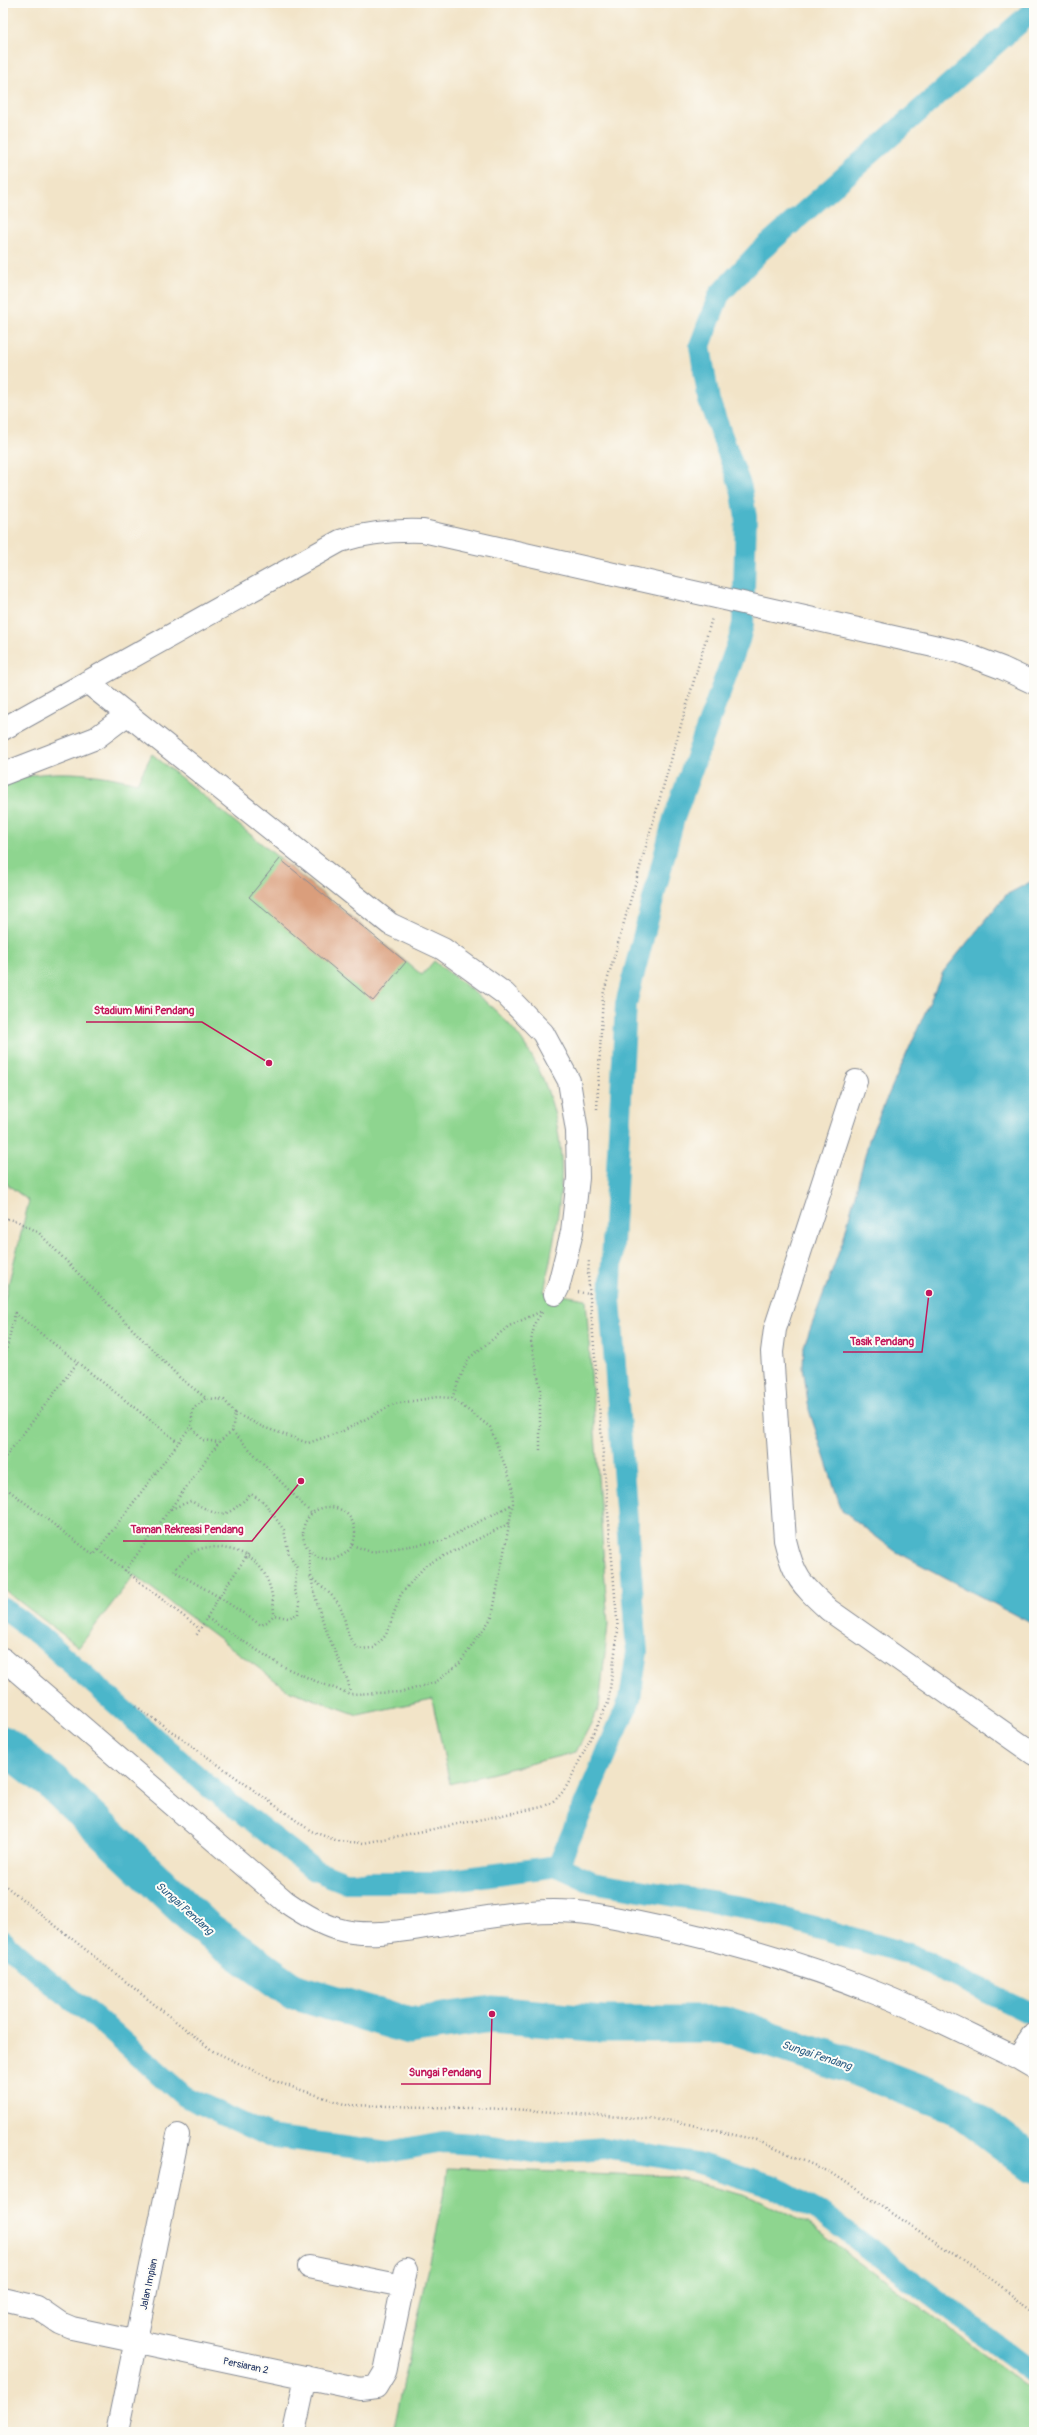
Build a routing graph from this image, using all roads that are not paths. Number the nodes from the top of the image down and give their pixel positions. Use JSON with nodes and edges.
{"nodes":[{"id":1,"x":87,"y":682,"type":"junction"},
{"id":2,"x":1034,"y":683,"type":"edge"},
{"id":3,"x":128,"y":714,"type":"junction"},
{"id":4,"x":3,"y":729,"type":"edge"},
{"id":5,"x":3,"y":774,"type":"edge"},
{"id":6,"x":856,"y":1081,"type":"dead end"},
{"id":7,"x":549,"y":1302,"type":"road end"},
{"id":8,"x":3,"y":1659,"type":"edge"},
{"id":9,"x":1034,"y":1754,"type":"edge"},
{"id":10,"x":1033,"y":2036,"type":"edge"},
{"id":11,"x":1026,"y":2063,"type":"edge"},
{"id":12,"x":178,"y":2135,"type":"dead end"},
{"id":13,"x":309,"y":2267,"type":"dead end"},
{"id":14,"x":3,"y":2299,"type":"edge"},
{"id":15,"x":136,"y":2341,"type":"junction"},
{"id":16,"x":306,"y":2377,"type":"junction"},
{"id":17,"x":117,"y":2432,"type":"edge"},
{"id":18,"x":294,"y":2432,"type":"edge"}],
"edges":[{"from":1,"to":2,"type":"street"},
{"from":1,"to":3,"type":"street"},
{"from":1,"to":4,"type":"street"},
{"from":3,"to":5,"type":"street"},
{"from":3,"to":7,"type":"street"},
{"from":6,"to":9,"type":"street"},
{"from":8,"to":11,"type":"street"},
{"from":10,"to":11,"type":"street"},
{"from":12,"to":15,"type":"street","name":"Jalan Impian"},
{"from":13,"to":16,"type":"street","name":"Persiaran 2"},
{"from":14,"to":15,"type":"street","name":"Persiaran 2"},
{"from":15,"to":16,"type":"street","name":"Persiaran 2"},
{"from":15,"to":17,"type":"street","name":"Jalan Impian"},
{"from":16,"to":18,"type":"street"}]}
